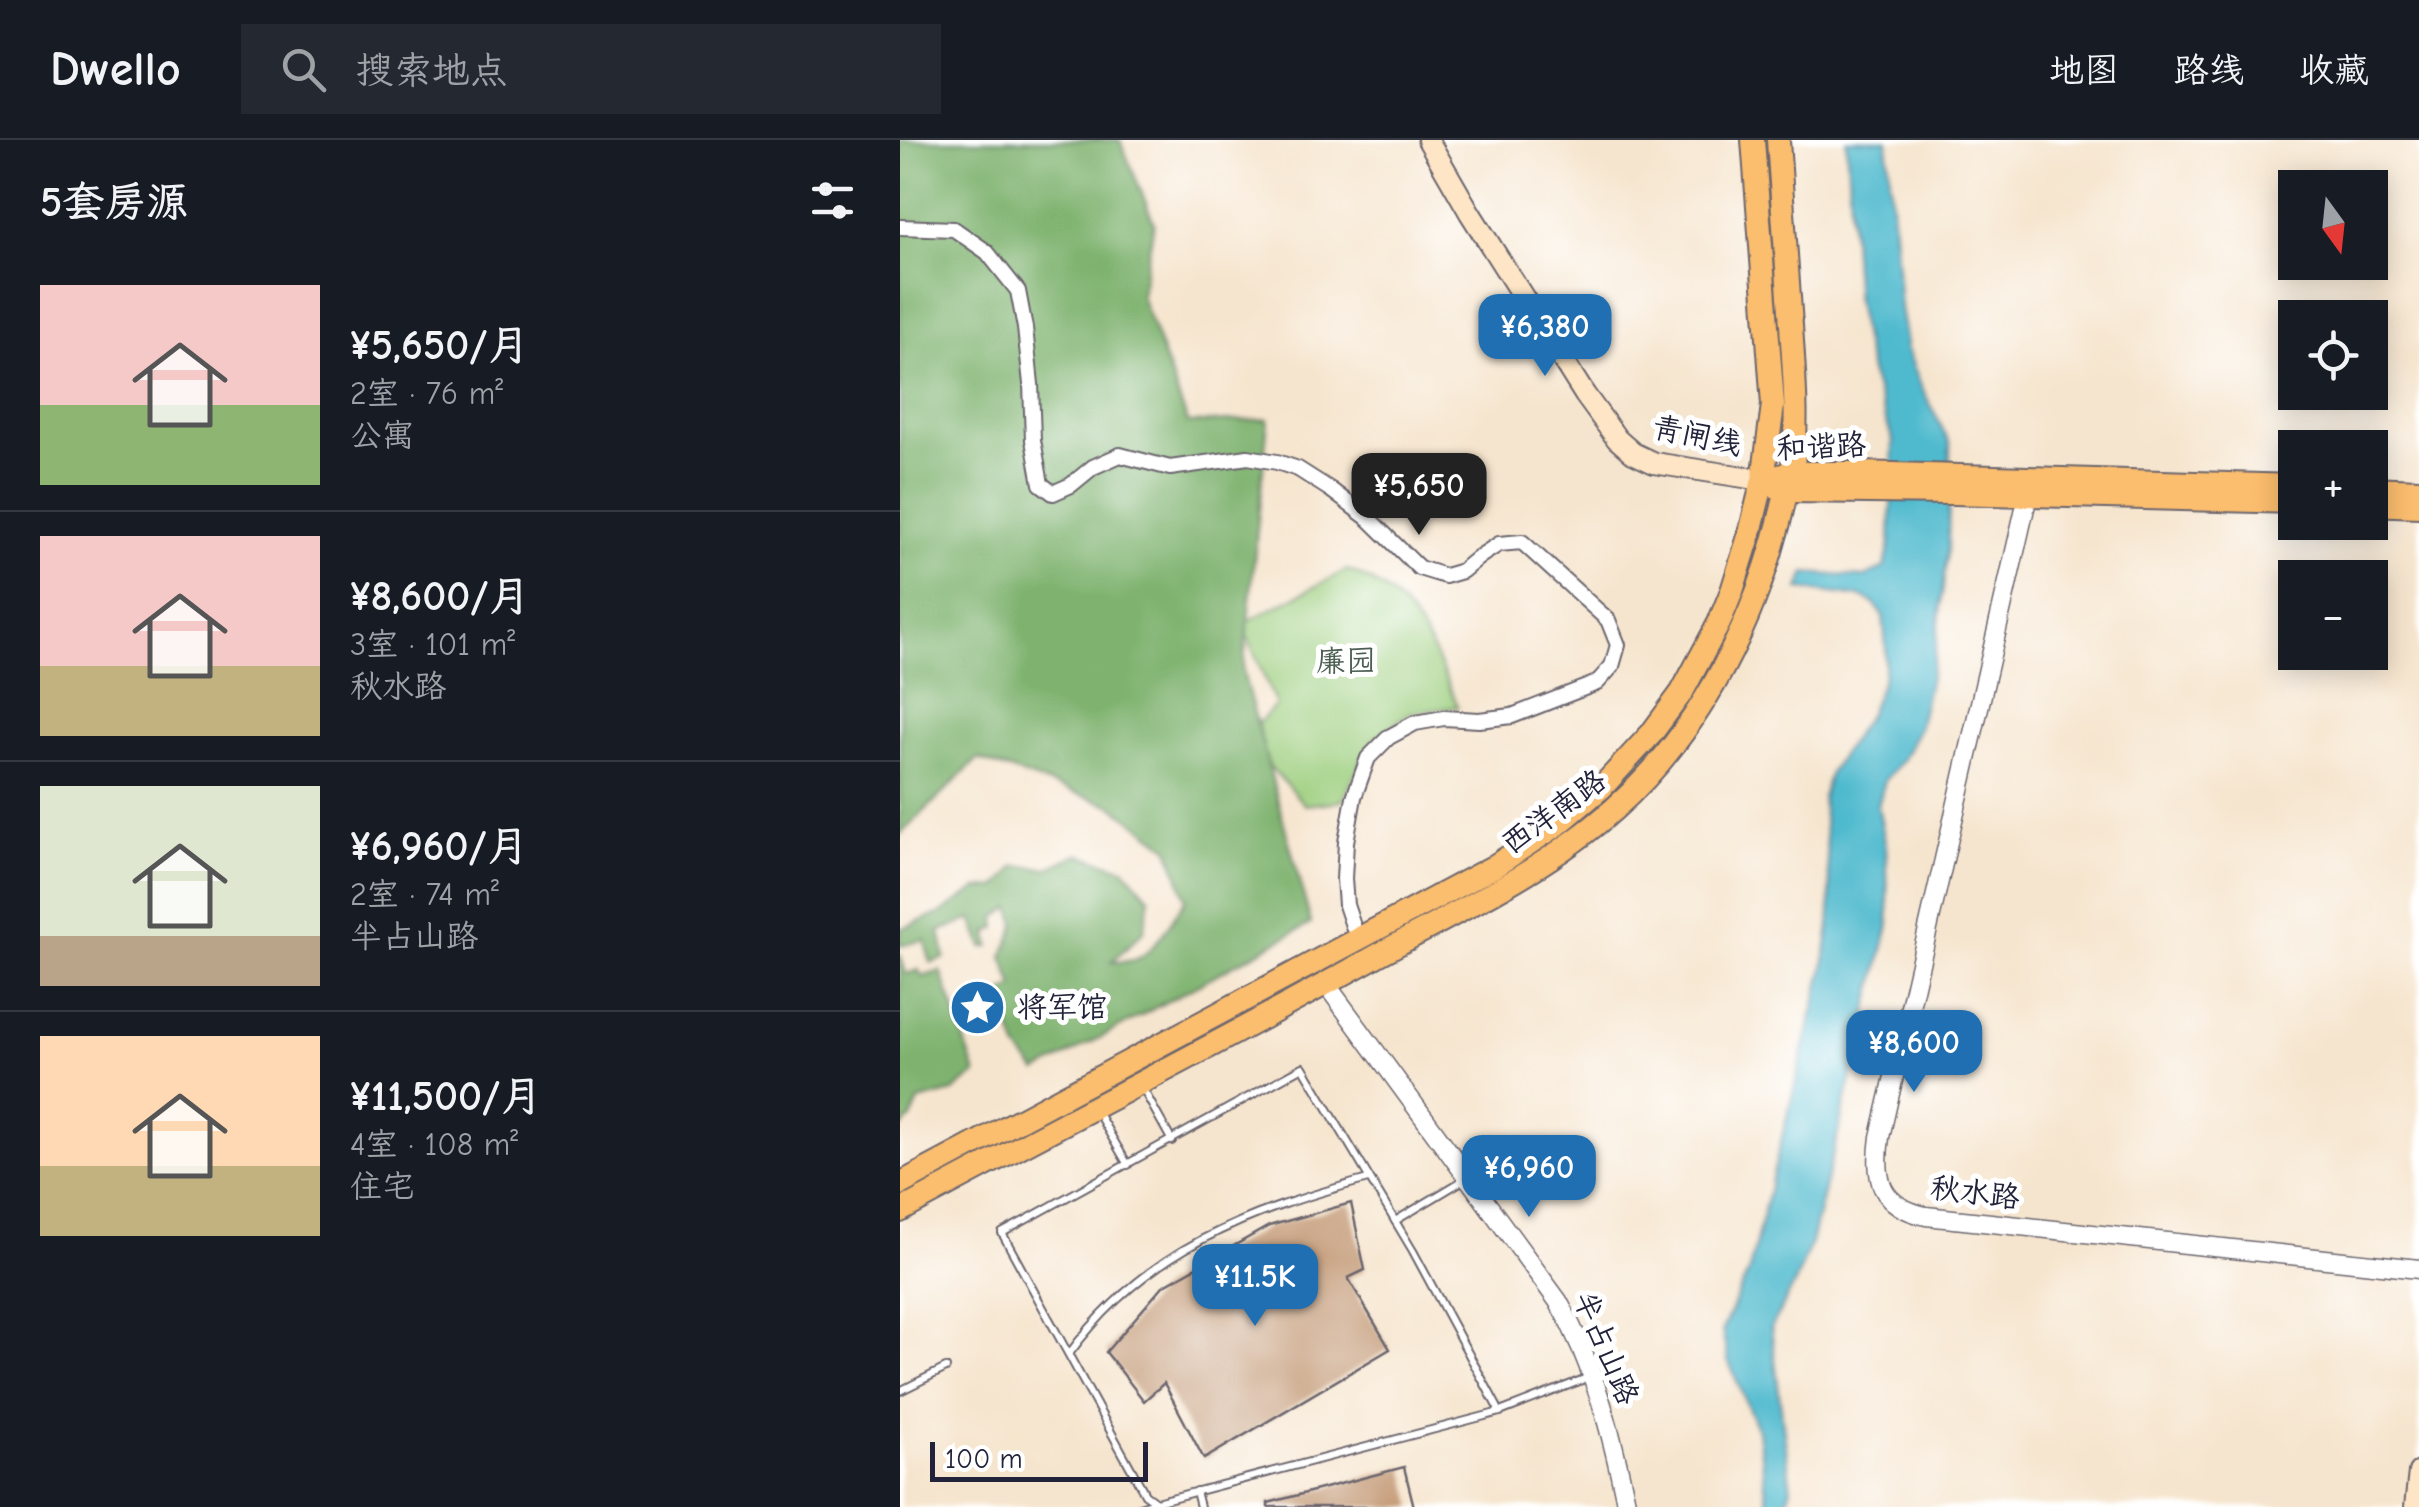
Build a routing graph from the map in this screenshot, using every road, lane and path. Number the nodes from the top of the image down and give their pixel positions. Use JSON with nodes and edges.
{"nodes":[{"id":1,"x":1428,"y":140,"type":"edge"},
{"id":2,"x":1753,"y":140,"type":"edge"},
{"id":3,"x":1778,"y":140,"type":"edge"},
{"id":4,"x":900,"y":227,"type":"edge"},
{"id":5,"x":1763,"y":480,"type":"junction"},
{"id":6,"x":1789,"y":482,"type":"junction"},
{"id":7,"x":1953,"y":484,"type":"junction"},
{"id":8,"x":2278,"y":486,"type":"edge"},
{"id":9,"x":2388,"y":492,"type":"edge"},
{"id":10,"x":2028,"y":495,"type":"junction"},
{"id":11,"x":2415,"y":498,"type":"edge"},
{"id":12,"x":2278,"y":502,"type":"edge"},
{"id":13,"x":2388,"y":502,"type":"edge"},
{"id":14,"x":1357,"y":938,"type":"junction"},
{"id":15,"x":1326,"y":984,"type":"junction"},
{"id":16,"x":1139,"y":1082,"type":"junction"},
{"id":17,"x":1094,"y":1106,"type":"junction"},
{"id":18,"x":1172,"y":1140,"type":"junction"},
{"id":19,"x":1128,"y":1165,"type":"junction"},
{"id":20,"x":1467,"y":1178,"type":"junction"},
{"id":21,"x":1368,"y":1179,"type":"junction"},
{"id":22,"x":900,"y":1184,"type":"edge"},
{"id":23,"x":900,"y":1211,"type":"edge"},
{"id":24,"x":1395,"y":1221,"type":"junction"},
{"id":25,"x":2419,"y":1269,"type":"edge"},
{"id":26,"x":1068,"y":1354,"type":"junction"},
{"id":27,"x":946,"y":1368,"type":"dead end"},
{"id":28,"x":1594,"y":1376,"type":"junction"},
{"id":29,"x":900,"y":1390,"type":"edge"},
{"id":30,"x":1500,"y":1412,"type":"junction"},
{"id":31,"x":2419,"y":1472,"type":"edge"},
{"id":32,"x":1196,"y":1492,"type":"junction"},
{"id":33,"x":1156,"y":1502,"type":"junction"},
{"id":34,"x":1139,"y":1507,"type":"edge"},
{"id":35,"x":1200,"y":1507,"type":"edge"},
{"id":36,"x":1626,"y":1507,"type":"edge"},
{"id":37,"x":2415,"y":1507,"type":"edge"}],
"edges":[{"from":1,"to":5,"type":"main road","name":"青闸线"},
{"from":2,"to":5,"type":"main road","name":"西洋南路"},
{"from":3,"to":6,"type":"main road","name":"西洋南路"},
{"from":4,"to":14,"type":"street"},
{"from":5,"to":6,"type":"main road","name":"和谐路"},
{"from":5,"to":14,"type":"main road","name":"西洋南路"},
{"from":6,"to":7,"type":"main road","name":"和谐路"},
{"from":6,"to":15,"type":"main road","name":"西洋南路"},
{"from":7,"to":8,"type":"main road","name":"和谐路"},
{"from":7,"to":10,"type":"main road","name":"和谐路"},
{"from":9,"to":11,"type":"main road"},
{"from":10,"to":12,"type":"main road","name":"和谐路"},
{"from":10,"to":25,"type":"street","name":"秋水路"},
{"from":11,"to":13,"type":"main road"},
{"from":14,"to":22,"type":"main road","name":"西洋南路"},
{"from":15,"to":16,"type":"main road","name":"西洋南路"},
{"from":15,"to":20,"type":"street","name":"半占山路"},
{"from":16,"to":17,"type":"main road","name":"西洋南路"},
{"from":16,"to":18,"type":"lane"},
{"from":17,"to":19,"type":"lane"},
{"from":17,"to":23,"type":"main road","name":"西洋南路"},
{"from":18,"to":19,"type":"lane"},
{"from":18,"to":21,"type":"lane"},
{"from":19,"to":26,"type":"lane"},
{"from":20,"to":24,"type":"lane"},
{"from":20,"to":28,"type":"street","name":"半占山路"},
{"from":21,"to":24,"type":"lane"},
{"from":21,"to":26,"type":"lane"},
{"from":24,"to":30,"type":"lane"},
{"from":26,"to":33,"type":"lane"},
{"from":27,"to":29,"type":"lane"},
{"from":28,"to":30,"type":"lane"},
{"from":28,"to":36,"type":"street","name":"半占山路"},
{"from":30,"to":32,"type":"lane"},
{"from":31,"to":37,"type":"main road"},
{"from":32,"to":33,"type":"lane"},
{"from":32,"to":35,"type":"lane"},
{"from":33,"to":34,"type":"lane"}]}
